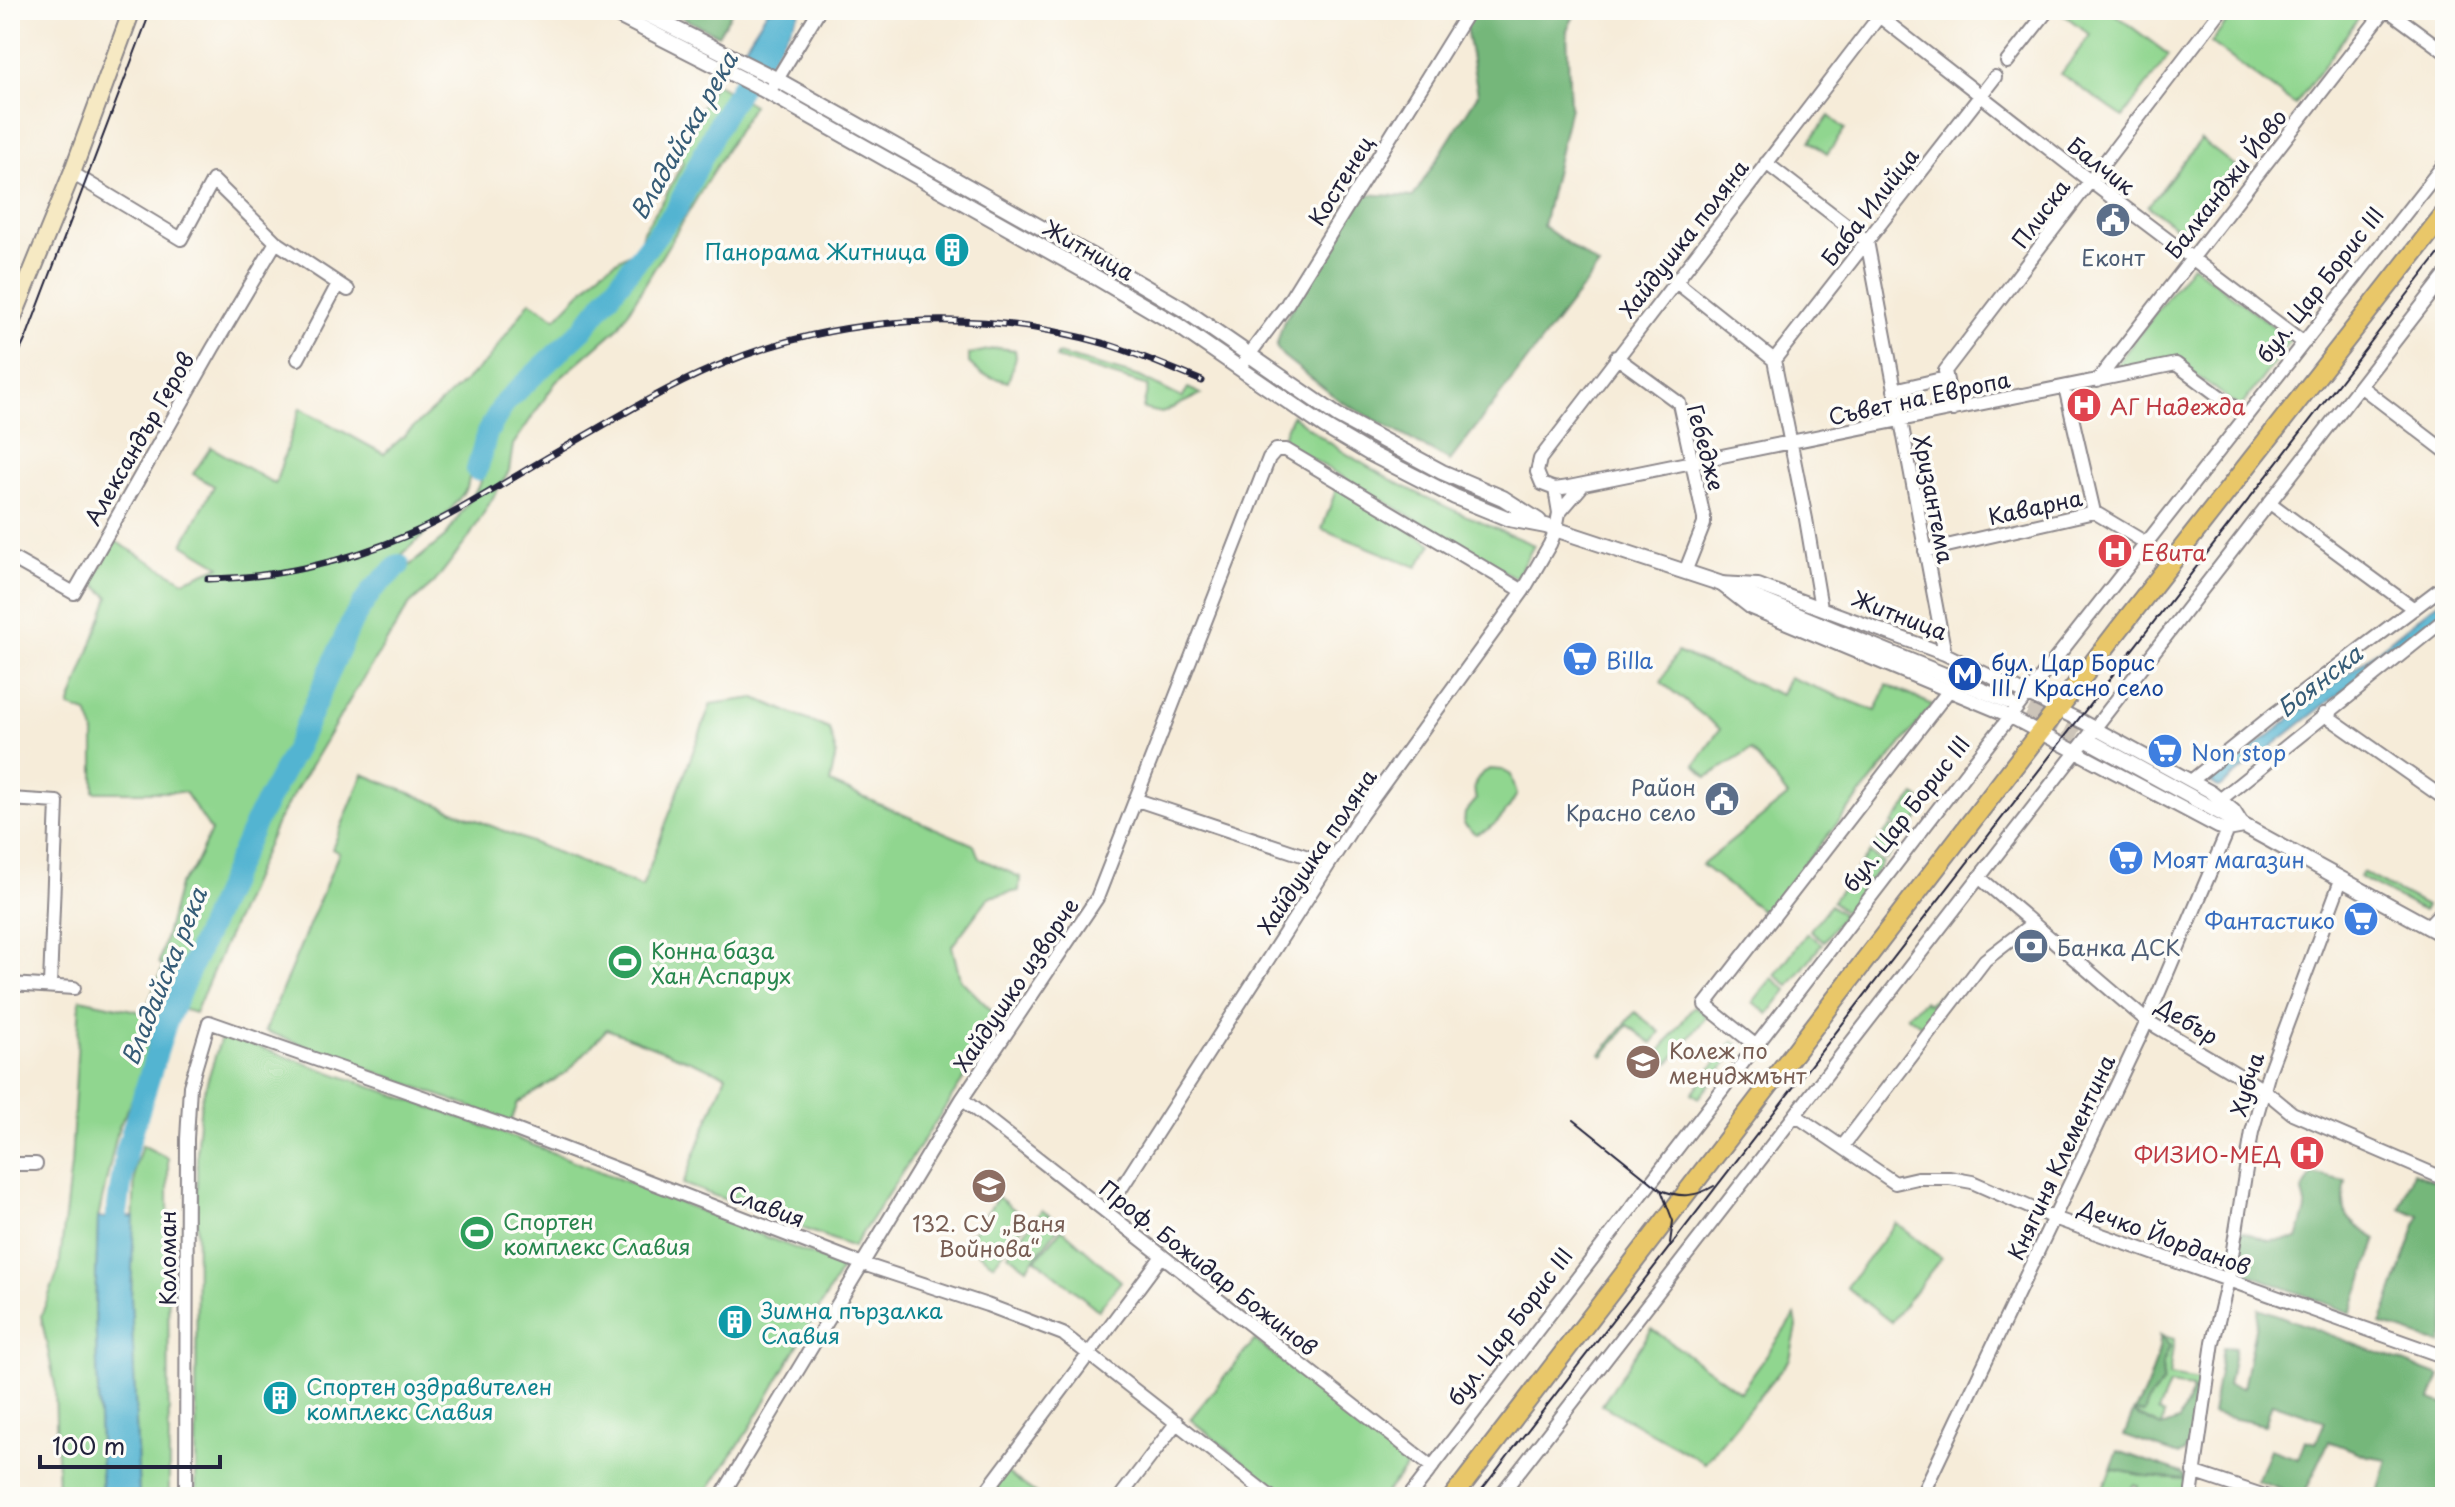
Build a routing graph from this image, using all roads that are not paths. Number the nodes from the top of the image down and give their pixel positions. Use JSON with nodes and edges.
{"nodes":[{"id":1,"x":132,"y":10,"type":"edge"},
{"id":2,"x":607,"y":10,"type":"edge"},
{"id":3,"x":638,"y":10,"type":"edge"},
{"id":4,"x":819,"y":10,"type":"edge"},
{"id":5,"x":1469,"y":10,"type":"edge"},
{"id":6,"x":2048,"y":10,"type":"edge"},
{"id":7,"x":2221,"y":10,"type":"edge"},
{"id":8,"x":2386,"y":10,"type":"edge"},
{"id":9,"x":1881,"y":13,"type":"edge"},
{"id":10,"x":2445,"y":52,"type":"edge"},
{"id":11,"x":2007,"y":62,"type":"dead end"},
{"id":12,"x":726,"y":64,"type":"junction"},
{"id":13,"x":1995,"y":77,"type":"dead end"},
{"id":14,"x":769,"y":84,"type":"junction"},
{"id":15,"x":1981,"y":96,"type":"junction"},
{"id":16,"x":1766,"y":163,"type":"junction"},
{"id":17,"x":2445,"y":163,"type":"edge"},
{"id":18,"x":72,"y":173,"type":"junction"},
{"id":19,"x":2090,"y":181,"type":"junction"},
{"id":20,"x":2445,"y":213,"type":"edge"},
{"id":21,"x":1867,"y":241,"type":"junction"},
{"id":22,"x":276,"y":242,"type":"junction"},
{"id":23,"x":2192,"y":259,"type":"junction"},
{"id":24,"x":2445,"y":276,"type":"edge"},
{"id":25,"x":1675,"y":281,"type":"junction"},
{"id":26,"x":10,"y":325,"type":"edge"},
{"id":27,"x":2304,"y":343,"type":"junction"},
{"id":28,"x":1251,"y":354,"type":"junction"},
{"id":29,"x":1616,"y":357,"type":"junction"},
{"id":30,"x":298,"y":359,"type":"dead end"},
{"id":31,"x":1774,"y":360,"type":"junction"},
{"id":32,"x":1240,"y":367,"type":"junction"},
{"id":33,"x":1946,"y":378,"type":"junction"},
{"id":34,"x":2097,"y":381,"type":"junction"},
{"id":35,"x":2360,"y":386,"type":"junction"},
{"id":36,"x":2065,"y":387,"type":"junction"},
{"id":37,"x":1894,"y":390,"type":"junction"},
{"id":38,"x":1953,"y":410,"type":"junction"},
{"id":39,"x":2246,"y":416,"type":"junction"},
{"id":40,"x":1900,"y":422,"type":"junction"},
{"id":41,"x":1791,"y":444,"type":"junction"},
{"id":42,"x":2445,"y":451,"type":"edge"},
{"id":43,"x":1692,"y":463,"type":"junction"},
{"id":44,"x":1584,"y":484,"type":"junction"},
{"id":45,"x":1555,"y":489,"type":"junction"},
{"id":46,"x":2270,"y":503,"type":"junction"},
{"id":47,"x":2094,"y":512,"type":"junction"},
{"id":48,"x":1559,"y":513,"type":"junction"},
{"id":49,"x":1551,"y":528,"type":"junction"},
{"id":50,"x":2146,"y":543,"type":"junction"},
{"id":51,"x":1925,"y":551,"type":"junction"},
{"id":52,"x":10,"y":557,"type":"edge"},
{"id":53,"x":1685,"y":572,"type":"junction"},
{"id":54,"x":1719,"y":583,"type":"junction"},
{"id":55,"x":2445,"y":585,"type":"edge"},
{"id":56,"x":1523,"y":591,"type":"junction"},
{"id":57,"x":1821,"y":608,"type":"junction"},
{"id":58,"x":2414,"y":609,"type":"junction"},
{"id":59,"x":2442,"y":626,"type":"edge"},
{"id":60,"x":1945,"y":654,"type":"junction"},
{"id":61,"x":1950,"y":689,"type":"junction"},
{"id":62,"x":2028,"y":695,"type":"junction"},
{"id":63,"x":2008,"y":701,"type":"tunnel mouth"},
{"id":64,"x":2058,"y":710,"type":"junction"},
{"id":65,"x":2324,"y":714,"type":"junction"},
{"id":66,"x":2011,"y":717,"type":"junction"},
{"id":67,"x":2041,"y":732,"type":"junction"},
{"id":68,"x":2092,"y":735,"type":"junction"},
{"id":69,"x":2076,"y":750,"type":"junction"},
{"id":70,"x":2191,"y":781,"type":"junction"},
{"id":71,"x":10,"y":799,"type":"edge"},
{"id":72,"x":2221,"y":799,"type":"junction"},
{"id":73,"x":2445,"y":799,"type":"edge"},
{"id":74,"x":1137,"y":800,"type":"junction"},
{"id":75,"x":2244,"y":827,"type":"junction"},
{"id":76,"x":2228,"y":830,"type":"junction"},
{"id":77,"x":1329,"y":864,"type":"junction"},
{"id":78,"x":1979,"y":877,"type":"junction"},
{"id":79,"x":2341,"y":880,"type":"junction"},
{"id":80,"x":2445,"y":908,"type":"edge"},
{"id":81,"x":2033,"y":923,"type":"junction"},
{"id":82,"x":2427,"y":927,"type":"junction"},
{"id":83,"x":2445,"y":936,"type":"edge"},
{"id":84,"x":10,"y":984,"type":"edge"},
{"id":85,"x":50,"y":985,"type":"junction"},
{"id":86,"x":74,"y":988,"type":"dead end"},
{"id":87,"x":2147,"y":1021,"type":"junction"},
{"id":88,"x":209,"y":1022,"type":"joint"},
{"id":89,"x":1755,"y":1045,"type":"junction"},
{"id":90,"x":2264,"y":1090,"type":"junction"},
{"id":91,"x":962,"y":1099,"type":"junction"},
{"id":92,"x":1795,"y":1115,"type":"junction"},
{"id":93,"x":1842,"y":1147,"type":"junction"},
{"id":94,"x":10,"y":1164,"type":"edge"},
{"id":95,"x":36,"y":1164,"type":"dead end"},
{"id":96,"x":2445,"y":1179,"type":"edge"},
{"id":97,"x":1106,"y":1212,"type":"junction"},
{"id":98,"x":2054,"y":1218,"type":"junction"},
{"id":99,"x":1162,"y":1256,"type":"junction"},
{"id":100,"x":860,"y":1263,"type":"junction"},
{"id":101,"x":2228,"y":1280,"type":"junction"},
{"id":102,"x":1087,"y":1354,"type":"junction"},
{"id":103,"x":2445,"y":1357,"type":"edge"},
{"id":104,"x":1177,"y":1422,"type":"junction"},
{"id":105,"x":1432,"y":1467,"type":"junction"},
{"id":106,"x":2193,"y":1472,"type":"junction"},
{"id":107,"x":186,"y":1497,"type":"edge"},
{"id":108,"x":721,"y":1497,"type":"edge"},
{"id":109,"x":982,"y":1497,"type":"edge"},
{"id":110,"x":1120,"y":1497,"type":"edge"},
{"id":111,"x":1271,"y":1497,"type":"edge"},
{"id":112,"x":1409,"y":1497,"type":"edge"},
{"id":113,"x":1453,"y":1497,"type":"edge"},
{"id":114,"x":1499,"y":1497,"type":"edge"},
{"id":115,"x":1921,"y":1497,"type":"edge"},
{"id":116,"x":2191,"y":1497,"type":"edge"},
{"id":117,"x":2268,"y":1497,"type":"edge"}],
"edges":[{"from":1,"to":18,"type":"main road"},
{"from":2,"to":12,"type":"street","name":"Житница"},
{"from":3,"to":12,"type":"street","name":"Житница"},
{"from":4,"to":14,"type":"street"},
{"from":5,"to":28,"type":"street","name":"Костенец"},
{"from":6,"to":11,"type":"street"},
{"from":7,"to":19,"type":"street","name":"Плиска"},
{"from":8,"to":10,"type":"street"},
{"from":8,"to":23,"type":"street","name":"Балканджи Йово"},
{"from":9,"to":15,"type":"street","name":"Балчик"},
{"from":9,"to":16,"type":"street","name":"Хайдушка поляна"},
{"from":12,"to":14,"type":"street","name":"Житница"},
{"from":13,"to":15,"type":"street","name":"Баба Илийца"},
{"from":14,"to":28,"type":"street","name":"Житница"},
{"from":14,"to":32,"type":"street","name":"Житница"},
{"from":15,"to":19,"type":"street","name":"Балчик"},
{"from":15,"to":21,"type":"street","name":"Баба Илийца"},
{"from":16,"to":21,"type":"street"},
{"from":16,"to":25,"type":"street","name":"Хайдушка поляна"},
{"from":17,"to":27,"type":"street","name":"бул. Цар Борис III"},
{"from":18,"to":22,"type":"street"},
{"from":18,"to":26,"type":"main road"},
{"from":19,"to":23,"type":"street","name":"Балчик"},
{"from":19,"to":33,"type":"street","name":"Плиска"},
{"from":20,"to":64,"type":"main road"},
{"from":21,"to":31,"type":"street","name":"Баба Илийца"},
{"from":21,"to":37,"type":"street","name":"Хризантема"},
{"from":22,"to":30,"type":"street"},
{"from":22,"to":52,"type":"street","name":"Александър Геров"},
{"from":23,"to":27,"type":"street","name":"Балчик"},
{"from":23,"to":34,"type":"street","name":"Балканджи Йово"},
{"from":24,"to":35,"type":"street"},
{"from":25,"to":29,"type":"street","name":"Хайдушка поляна"},
{"from":25,"to":31,"type":"street"},
{"from":27,"to":39,"type":"street","name":"бул. Цар Борис III"},
{"from":28,"to":32,"type":"street","name":"Костенец"},
{"from":28,"to":49,"type":"street","name":"Житница"},
{"from":29,"to":43,"type":"street","name":"Гебедже"},
{"from":29,"to":45,"type":"street","name":"Хайдушка поляна"},
{"from":31,"to":41,"type":"street"},
{"from":32,"to":49,"type":"street","name":"Житница"},
{"from":33,"to":37,"type":"street"},
{"from":33,"to":38,"type":"street"},
{"from":34,"to":36,"type":"street","name":"Съвет на Европа"},
{"from":34,"to":39,"type":"street","name":"Съвет на Европа"},
{"from":35,"to":42,"type":"street"},
{"from":35,"to":46,"type":"street"},
{"from":36,"to":38,"type":"street","name":"Съвет на Европа"},
{"from":36,"to":47,"type":"street"},
{"from":37,"to":40,"type":"street","name":"Хризантема"},
{"from":38,"to":40,"type":"street","name":"Съвет на Европа"},
{"from":39,"to":50,"type":"street","name":"бул. Цар Борис III"},
{"from":40,"to":41,"type":"street","name":"Съвет на Европа"},
{"from":40,"to":51,"type":"street","name":"Хризантема"},
{"from":41,"to":43,"type":"street","name":"Съвет на Европа"},
{"from":41,"to":57,"type":"street"},
{"from":43,"to":44,"type":"street","name":"Съвет на Европа"},
{"from":43,"to":53,"type":"street","name":"Гебедже"},
{"from":44,"to":45,"type":"street"},
{"from":44,"to":48,"type":"street"},
{"from":45,"to":48,"type":"street","name":"Хайдушка поляна"},
{"from":46,"to":58,"type":"street"},
{"from":46,"to":68,"type":"street"},
{"from":47,"to":50,"type":"street","name":"Каварна"},
{"from":47,"to":51,"type":"street","name":"Каварна"},
{"from":48,"to":49,"type":"street","name":"Хайдушка поляна"},
{"from":49,"to":53,"type":"street","name":"Житница"},
{"from":49,"to":56,"type":"street","name":"Хайдушка поляна"},
{"from":50,"to":62,"type":"street","name":"бул. Цар Борис III"},
{"from":51,"to":60,"type":"street","name":"Хризантема"},
{"from":53,"to":54,"type":"street","name":"Житница"},
{"from":54,"to":57,"type":"street","name":"Житница"},
{"from":54,"to":61,"type":"street","name":"Житница"},
{"from":54,"to":63,"type":"street","name":"Житница"},
{"from":55,"to":58,"type":"street"},
{"from":56,"to":74,"type":"street","name":"Хайдушко изворче"},
{"from":56,"to":77,"type":"street","name":"Хайдушка поляна"},
{"from":57,"to":60,"type":"street","name":"Житница"},
{"from":58,"to":70,"type":"street"},
{"from":59,"to":65,"type":"street"},
{"from":60,"to":62,"type":"street","name":"Житница"},
{"from":61,"to":66,"type":"street","name":"Житница"},
{"from":61,"to":89,"type":"street"},
{"from":62,"to":64,"type":"street","name":"Житница"},
{"from":62,"to":66,"type":"street","name":"бул. Цар Борис III"},
{"from":64,"to":67,"type":"main road"},
{"from":64,"to":68,"type":"street","name":"Житница"},
{"from":65,"to":72,"type":"street"},
{"from":65,"to":73,"type":"street"},
{"from":66,"to":67,"type":"street","name":"Житница"},
{"from":66,"to":89,"type":"street","name":"бул. Цар Борис III"},
{"from":67,"to":69,"type":"street","name":"Житница"},
{"from":67,"to":113,"type":"main road"},
{"from":68,"to":69,"type":"street"},
{"from":68,"to":70,"type":"street","name":"Житница"},
{"from":68,"to":75,"type":"street"},
{"from":69,"to":76,"type":"street","name":"Житница"},
{"from":69,"to":78,"type":"street"},
{"from":70,"to":72,"type":"street","name":"Житница"},
{"from":71,"to":85,"type":"street"},
{"from":72,"to":75,"type":"street","name":"Житница"},
{"from":74,"to":77,"type":"street"},
{"from":74,"to":91,"type":"street","name":"Хайдушко изворче"},
{"from":75,"to":76,"type":"street"},
{"from":75,"to":79,"type":"street"},
{"from":76,"to":87,"type":"street","name":"Княгиня Клементина"},
{"from":77,"to":97,"type":"street","name":"Хайдушка поляна"},
{"from":78,"to":81,"type":"street","name":"Дебър"},
{"from":78,"to":92,"type":"street"},
{"from":79,"to":82,"type":"street"},
{"from":79,"to":90,"type":"street","name":"Хубча"},
{"from":80,"to":82,"type":"street"},
{"from":81,"to":87,"type":"street","name":"Дебър"},
{"from":81,"to":93,"type":"street"},
{"from":82,"to":83,"type":"street"},
{"from":84,"to":85,"type":"street"},
{"from":85,"to":86,"type":"street"},
{"from":87,"to":90,"type":"street","name":"Дебър"},
{"from":87,"to":98,"type":"street","name":"Княгиня Клементина"},
{"from":88,"to":100,"type":"street","name":"Славия"},
{"from":88,"to":107,"type":"street","name":"Коломан"},
{"from":89,"to":105,"type":"street","name":"бул. Цар Борис III"},
{"from":90,"to":96,"type":"street","name":"Дебър"},
{"from":90,"to":101,"type":"street","name":"Хубча"},
{"from":91,"to":97,"type":"street","name":"Проф. Божидар Божинов"},
{"from":91,"to":100,"type":"street","name":"Хайдушко изворче"},
{"from":92,"to":93,"type":"street","name":"Дечко Йорданов"},
{"from":92,"to":114,"type":"street"},
{"from":93,"to":98,"type":"street","name":"Дечко Йорданов"},
{"from":94,"to":95,"type":"street"},
{"from":97,"to":99,"type":"street","name":"Проф. Божидар Божинов"},
{"from":98,"to":101,"type":"street","name":"Дечко Йорданов"},
{"from":98,"to":115,"type":"street","name":"Княгиня Клементина"},
{"from":99,"to":102,"type":"street"},
{"from":99,"to":105,"type":"street","name":"Проф. Божидар Божинов"},
{"from":100,"to":102,"type":"street","name":"Славия"},
{"from":100,"to":108,"type":"street","name":"Хайдушко изворче"},
{"from":101,"to":103,"type":"street","name":"Дечко Йорданов"},
{"from":101,"to":106,"type":"street","name":"Хубча"},
{"from":102,"to":104,"type":"street","name":"Славия"},
{"from":102,"to":109,"type":"street"},
{"from":104,"to":110,"type":"street"},
{"from":104,"to":111,"type":"street","name":"Славия"},
{"from":105,"to":112,"type":"street","name":"бул. Цар Борис III"},
{"from":106,"to":116,"type":"street","name":"Хубча"},
{"from":106,"to":117,"type":"street"}]}
